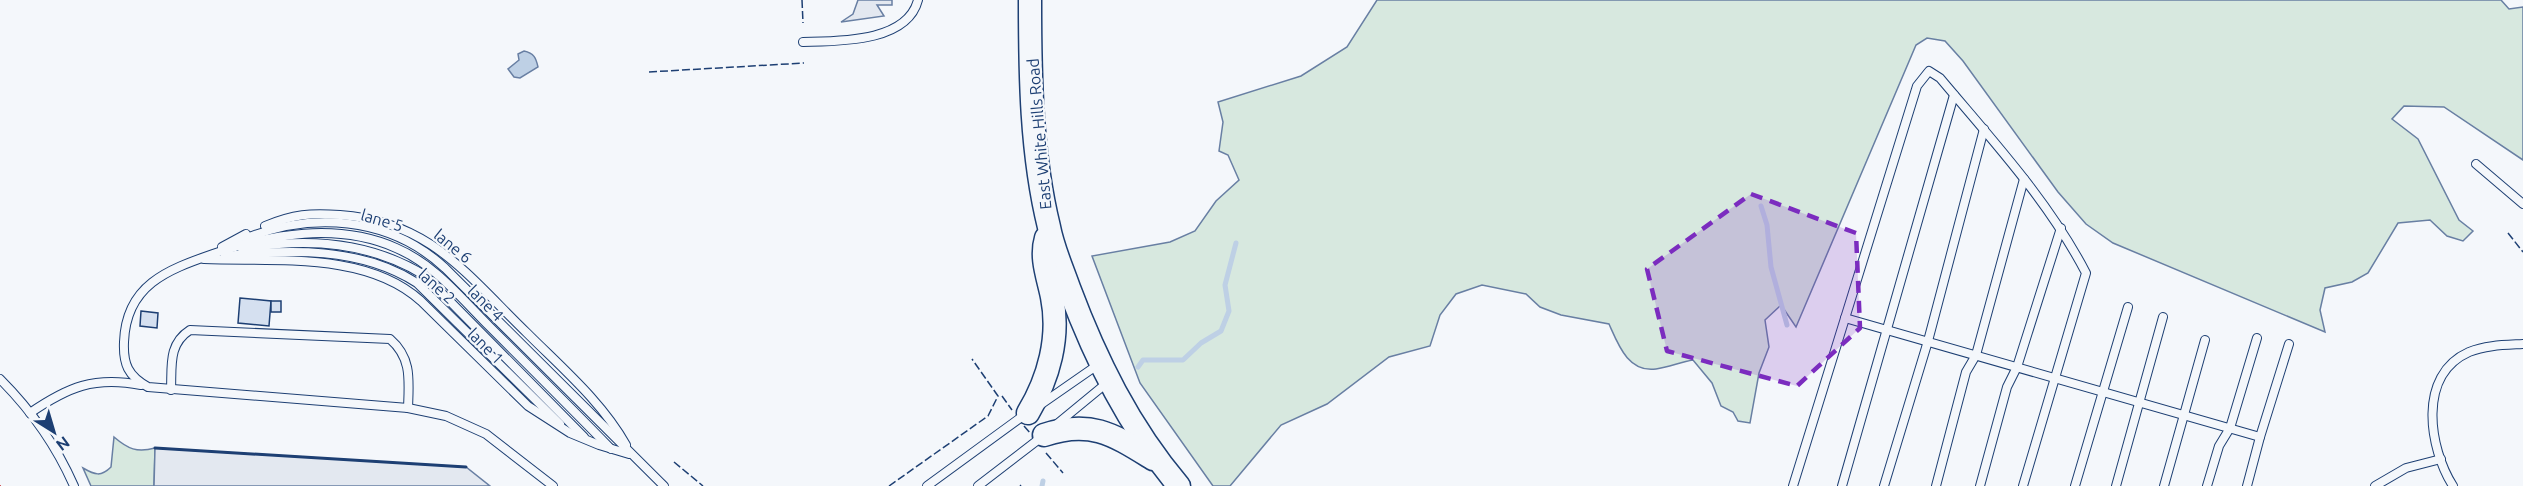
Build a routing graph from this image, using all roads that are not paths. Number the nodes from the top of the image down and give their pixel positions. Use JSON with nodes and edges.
{"nodes":[{"id":1,"x":918,"y":0,"type":"edge"},
{"id":2,"x":1030,"y":0,"type":"edge"},
{"id":3,"x":803,"y":42,"type":"dead end"},
{"id":4,"x":1954,"y":95,"type":"junction"},
{"id":5,"x":1984,"y":129,"type":"junction"},
{"id":6,"x":2476,"y":164,"type":"dead end"},
{"id":7,"x":2024,"y":179,"type":"junction"},
{"id":8,"x":2523,"y":204,"type":"edge"},
{"id":9,"x":1049,"y":228,"type":"junction"},
{"id":10,"x":2061,"y":228,"type":"junction"},
{"id":11,"x":200,"y":259,"type":"junction"},
{"id":12,"x":2128,"y":307,"type":"dead end"},
{"id":13,"x":2163,"y":317,"type":"dead end"},
{"id":14,"x":1845,"y":318,"type":"junction"},
{"id":15,"x":1888,"y":330,"type":"junction"},
{"id":16,"x":2257,"y":338,"type":"dead end"},
{"id":17,"x":2205,"y":340,"type":"dead end"},
{"id":18,"x":1928,"y":341,"type":"junction"},
{"id":19,"x":2289,"y":344,"type":"dead end"},
{"id":20,"x":2523,"y":344,"type":"edge"},
{"id":21,"x":1976,"y":355,"type":"junction"},
{"id":22,"x":2017,"y":367,"type":"junction"},
{"id":23,"x":1105,"y":372,"type":"junction"},
{"id":24,"x":2055,"y":378,"type":"junction"},
{"id":25,"x":0,"y":379,"type":"edge"},
{"id":26,"x":147,"y":387,"type":"junction"},
{"id":27,"x":171,"y":390,"type":"junction"},
{"id":28,"x":2104,"y":392,"type":"junction"},
{"id":29,"x":2141,"y":403,"type":"junction"},
{"id":30,"x":408,"y":408,"type":"junction"},
{"id":31,"x":1028,"y":412,"type":"junction"},
{"id":32,"x":30,"y":413,"type":"junction"},
{"id":33,"x":2183,"y":415,"type":"junction"},
{"id":34,"x":2230,"y":428,"type":"junction"},
{"id":35,"x":567,"y":431,"type":"junction"},
{"id":36,"x":1044,"y":435,"type":"junction"},
{"id":37,"x":2260,"y":437,"type":"junction"},
{"id":38,"x":587,"y":440,"type":"junction"},
{"id":39,"x":612,"y":449,"type":"junction"},
{"id":40,"x":631,"y":454,"type":"junction"},
{"id":41,"x":2441,"y":459,"type":"junction"},
{"id":42,"x":1161,"y":464,"type":"junction"},
{"id":43,"x":74,"y":486,"type":"edge"},
{"id":44,"x":553,"y":486,"type":"edge"},
{"id":45,"x":664,"y":486,"type":"edge"},
{"id":46,"x":926,"y":486,"type":"edge"},
{"id":47,"x":978,"y":486,"type":"edge"},
{"id":48,"x":1179,"y":486,"type":"edge"},
{"id":49,"x":1793,"y":486,"type":"edge"},
{"id":50,"x":1842,"y":486,"type":"edge"},
{"id":51,"x":1884,"y":486,"type":"edge"},
{"id":52,"x":1936,"y":486,"type":"edge"},
{"id":53,"x":1980,"y":486,"type":"edge"},
{"id":54,"x":2022,"y":486,"type":"edge"},
{"id":55,"x":2075,"y":486,"type":"edge"},
{"id":56,"x":2116,"y":486,"type":"edge"},
{"id":57,"x":2164,"y":486,"type":"edge"},
{"id":58,"x":2207,"y":486,"type":"edge"},
{"id":59,"x":2247,"y":486,"type":"edge"},
{"id":60,"x":2375,"y":486,"type":"edge"},
{"id":61,"x":2453,"y":486,"type":"edge"}],
"edges":[{"from":1,"to":3,"type":"lane"},
{"from":2,"to":9,"type":"main road","name":"East White Hills Road"},
{"from":4,"to":5,"type":"lane"},
{"from":4,"to":14,"type":"lane"},
{"from":4,"to":15,"type":"lane"},
{"from":5,"to":7,"type":"lane"},
{"from":5,"to":18,"type":"lane"},
{"from":6,"to":8,"type":"lane"},
{"from":7,"to":10,"type":"lane"},
{"from":7,"to":21,"type":"lane"},
{"from":9,"to":23,"type":"main road","name":"East White Hills Road"},
{"from":9,"to":31,"type":"main road"},
{"from":10,"to":22,"type":"lane"},
{"from":10,"to":24,"type":"lane"},
{"from":11,"to":26,"type":"lane"},
{"from":11,"to":35,"type":"lane","name":"lane 1"},
{"from":11,"to":35,"type":"lane","name":"lane 2"},
{"from":11,"to":38,"type":"lane"},
{"from":11,"to":39,"type":"lane","name":"lane 4"},
{"from":11,"to":40,"type":"lane","name":"lane 5"},
{"from":11,"to":40,"type":"lane","name":"lane 6"},
{"from":12,"to":28,"type":"lane"},
{"from":13,"to":29,"type":"lane"},
{"from":14,"to":15,"type":"lane"},
{"from":14,"to":49,"type":"lane"},
{"from":15,"to":18,"type":"lane"},
{"from":15,"to":50,"type":"lane"},
{"from":16,"to":34,"type":"lane"},
{"from":17,"to":33,"type":"lane"},
{"from":18,"to":21,"type":"lane"},
{"from":18,"to":51,"type":"lane"},
{"from":19,"to":37,"type":"lane"},
{"from":20,"to":41,"type":"lane"},
{"from":21,"to":22,"type":"lane"},
{"from":21,"to":52,"type":"lane"},
{"from":22,"to":24,"type":"lane"},
{"from":22,"to":53,"type":"lane"},
{"from":23,"to":31,"type":"lane"},
{"from":23,"to":36,"type":"lane"},
{"from":23,"to":42,"type":"main road","name":"East White Hills Road"},
{"from":24,"to":28,"type":"lane"},
{"from":24,"to":54,"type":"lane"},
{"from":25,"to":32,"type":"lane"},
{"from":26,"to":27,"type":"lane"},
{"from":26,"to":32,"type":"lane"},
{"from":27,"to":30,"type":"lane"},
{"from":27,"to":30,"type":"lane"},
{"from":28,"to":29,"type":"lane"},
{"from":28,"to":55,"type":"lane"},
{"from":29,"to":33,"type":"lane"},
{"from":29,"to":56,"type":"lane"},
{"from":30,"to":44,"type":"lane"},
{"from":31,"to":46,"type":"lane"},
{"from":32,"to":43,"type":"lane"},
{"from":33,"to":34,"type":"lane"},
{"from":33,"to":57,"type":"lane"},
{"from":34,"to":37,"type":"lane"},
{"from":34,"to":58,"type":"lane"},
{"from":35,"to":38,"type":"lane"},
{"from":36,"to":42,"type":"main road"},
{"from":36,"to":47,"type":"lane"},
{"from":37,"to":59,"type":"lane"},
{"from":38,"to":39,"type":"lane"},
{"from":39,"to":40,"type":"lane"},
{"from":40,"to":45,"type":"lane"},
{"from":41,"to":60,"type":"lane"},
{"from":41,"to":61,"type":"lane"},
{"from":42,"to":48,"type":"main road","name":"East White Hills Road"}]}
